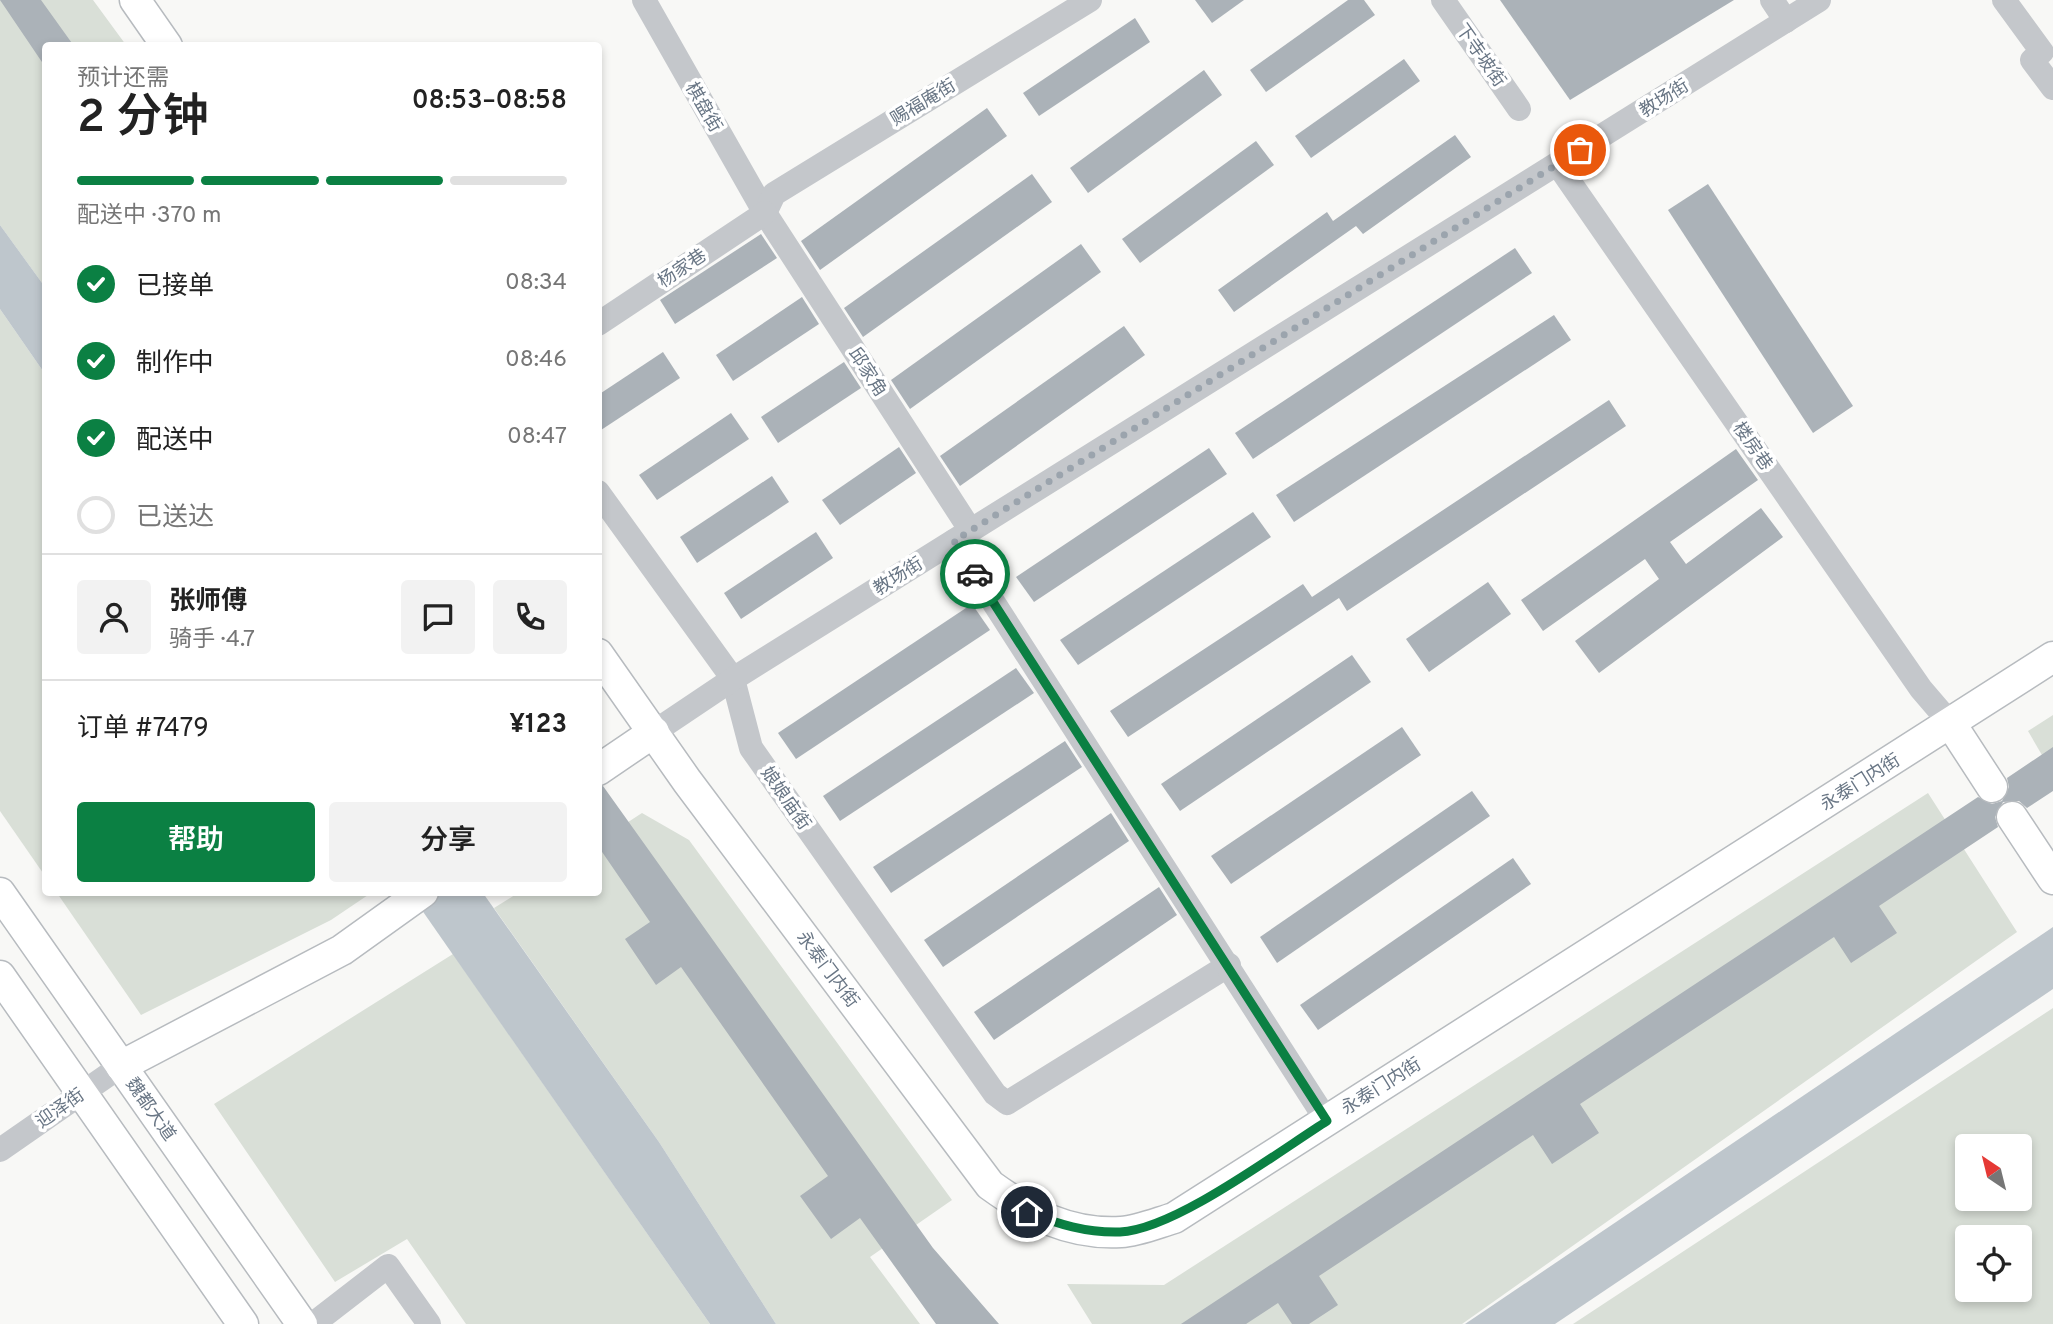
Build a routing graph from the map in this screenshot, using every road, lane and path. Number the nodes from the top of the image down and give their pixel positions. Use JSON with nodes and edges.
{"nodes":[{"id":1,"x":136,"y":0,"type":"edge"},
{"id":2,"x":644,"y":0,"type":"edge"},
{"id":3,"x":1090,"y":0,"type":"edge"},
{"id":4,"x":1443,"y":0,"type":"edge"},
{"id":5,"x":1772,"y":0,"type":"edge"},
{"id":6,"x":1819,"y":0,"type":"edge"},
{"id":7,"x":2004,"y":0,"type":"edge"},
{"id":8,"x":1786,"y":21,"type":"junction"},
{"id":9,"x":164,"y":42,"type":"edge"},
{"id":10,"x":2053,"y":88,"type":"edge"},
{"id":11,"x":1519,"y":109,"type":"dead end"},
{"id":12,"x":1558,"y":165,"type":"junction"},
{"id":13,"x":765,"y":213,"type":"junction"},
{"id":14,"x":602,"y":321,"type":"edge"},
{"id":15,"x":602,"y":498,"type":"edge"},
{"id":16,"x":962,"y":536,"type":"junction"},
{"id":17,"x":2053,"y":657,"type":"edge"},
{"id":18,"x":602,"y":660,"type":"edge"},
{"id":19,"x":733,"y":679,"type":"junction"},
{"id":20,"x":1951,"y":724,"type":"junction"},
{"id":21,"x":654,"y":732,"type":"junction"},
{"id":22,"x":602,"y":767,"type":"edge"},
{"id":23,"x":1992,"y":787,"type":"dead end"},
{"id":24,"x":2012,"y":817,"type":"dead end"},
{"id":25,"x":2053,"y":879,"type":"edge"},
{"id":26,"x":0,"y":893,"type":"edge"},
{"id":27,"x":418,"y":896,"type":"edge"},
{"id":28,"x":1229,"y":965,"type":"junction"},
{"id":29,"x":0,"y":976,"type":"edge"},
{"id":30,"x":121,"y":1066,"type":"junction"},
{"id":31,"x":81,"y":1093,"type":"junction"},
{"id":32,"x":1327,"y":1121,"type":"junction"},
{"id":33,"x":0,"y":1150,"type":"edge"},
{"id":34,"x":243,"y":1324,"type":"edge"},
{"id":35,"x":302,"y":1324,"type":"edge"},
{"id":36,"x":313,"y":1324,"type":"edge"},
{"id":37,"x":429,"y":1324,"type":"edge"}],
"edges":[{"from":1,"to":9,"type":"main road"},
{"from":2,"to":13,"type":"street","name":"棋盘街"},
{"from":3,"to":13,"type":"street","name":"赐福庵街"},
{"from":4,"to":11,"type":"street","name":"下寺坡街"},
{"from":5,"to":8,"type":"street"},
{"from":6,"to":8,"type":"street","name":"教场街"},
{"from":7,"to":10,"type":"street"},
{"from":8,"to":12,"type":"street","name":"教场街"},
{"from":12,"to":16,"type":"street","name":"教场街"},
{"from":12,"to":20,"type":"street","name":"楼房巷"},
{"from":13,"to":14,"type":"street","name":"杨家巷"},
{"from":13,"to":16,"type":"street","name":"邱家角"},
{"from":15,"to":19,"type":"street","name":"娘娘庙街"},
{"from":16,"to":19,"type":"street","name":"教场街"},
{"from":16,"to":28,"type":"street","name":"邱家角"},
{"from":17,"to":20,"type":"main road","name":"永泰门内街"},
{"from":18,"to":21,"type":"main road","name":"永泰门内街"},
{"from":19,"to":21,"type":"street","name":"教场街"},
{"from":19,"to":28,"type":"street","name":"娘娘庙街"},
{"from":20,"to":23,"type":"main road"},
{"from":20,"to":32,"type":"main road","name":"永泰门内街"},
{"from":21,"to":22,"type":"main road"},
{"from":21,"to":32,"type":"main road","name":"永泰门内街"},
{"from":24,"to":25,"type":"main road"},
{"from":26,"to":30,"type":"main road","name":"魏都大道"},
{"from":27,"to":30,"type":"main road"},
{"from":28,"to":32,"type":"street","name":"邱家角"},
{"from":29,"to":31,"type":"main road"},
{"from":30,"to":31,"type":"street","name":"迎泽街"},
{"from":30,"to":35,"type":"main road","name":"魏都大道"},
{"from":31,"to":33,"type":"street","name":"迎泽街"},
{"from":31,"to":34,"type":"main road"},
{"from":36,"to":37,"type":"street"}]}
